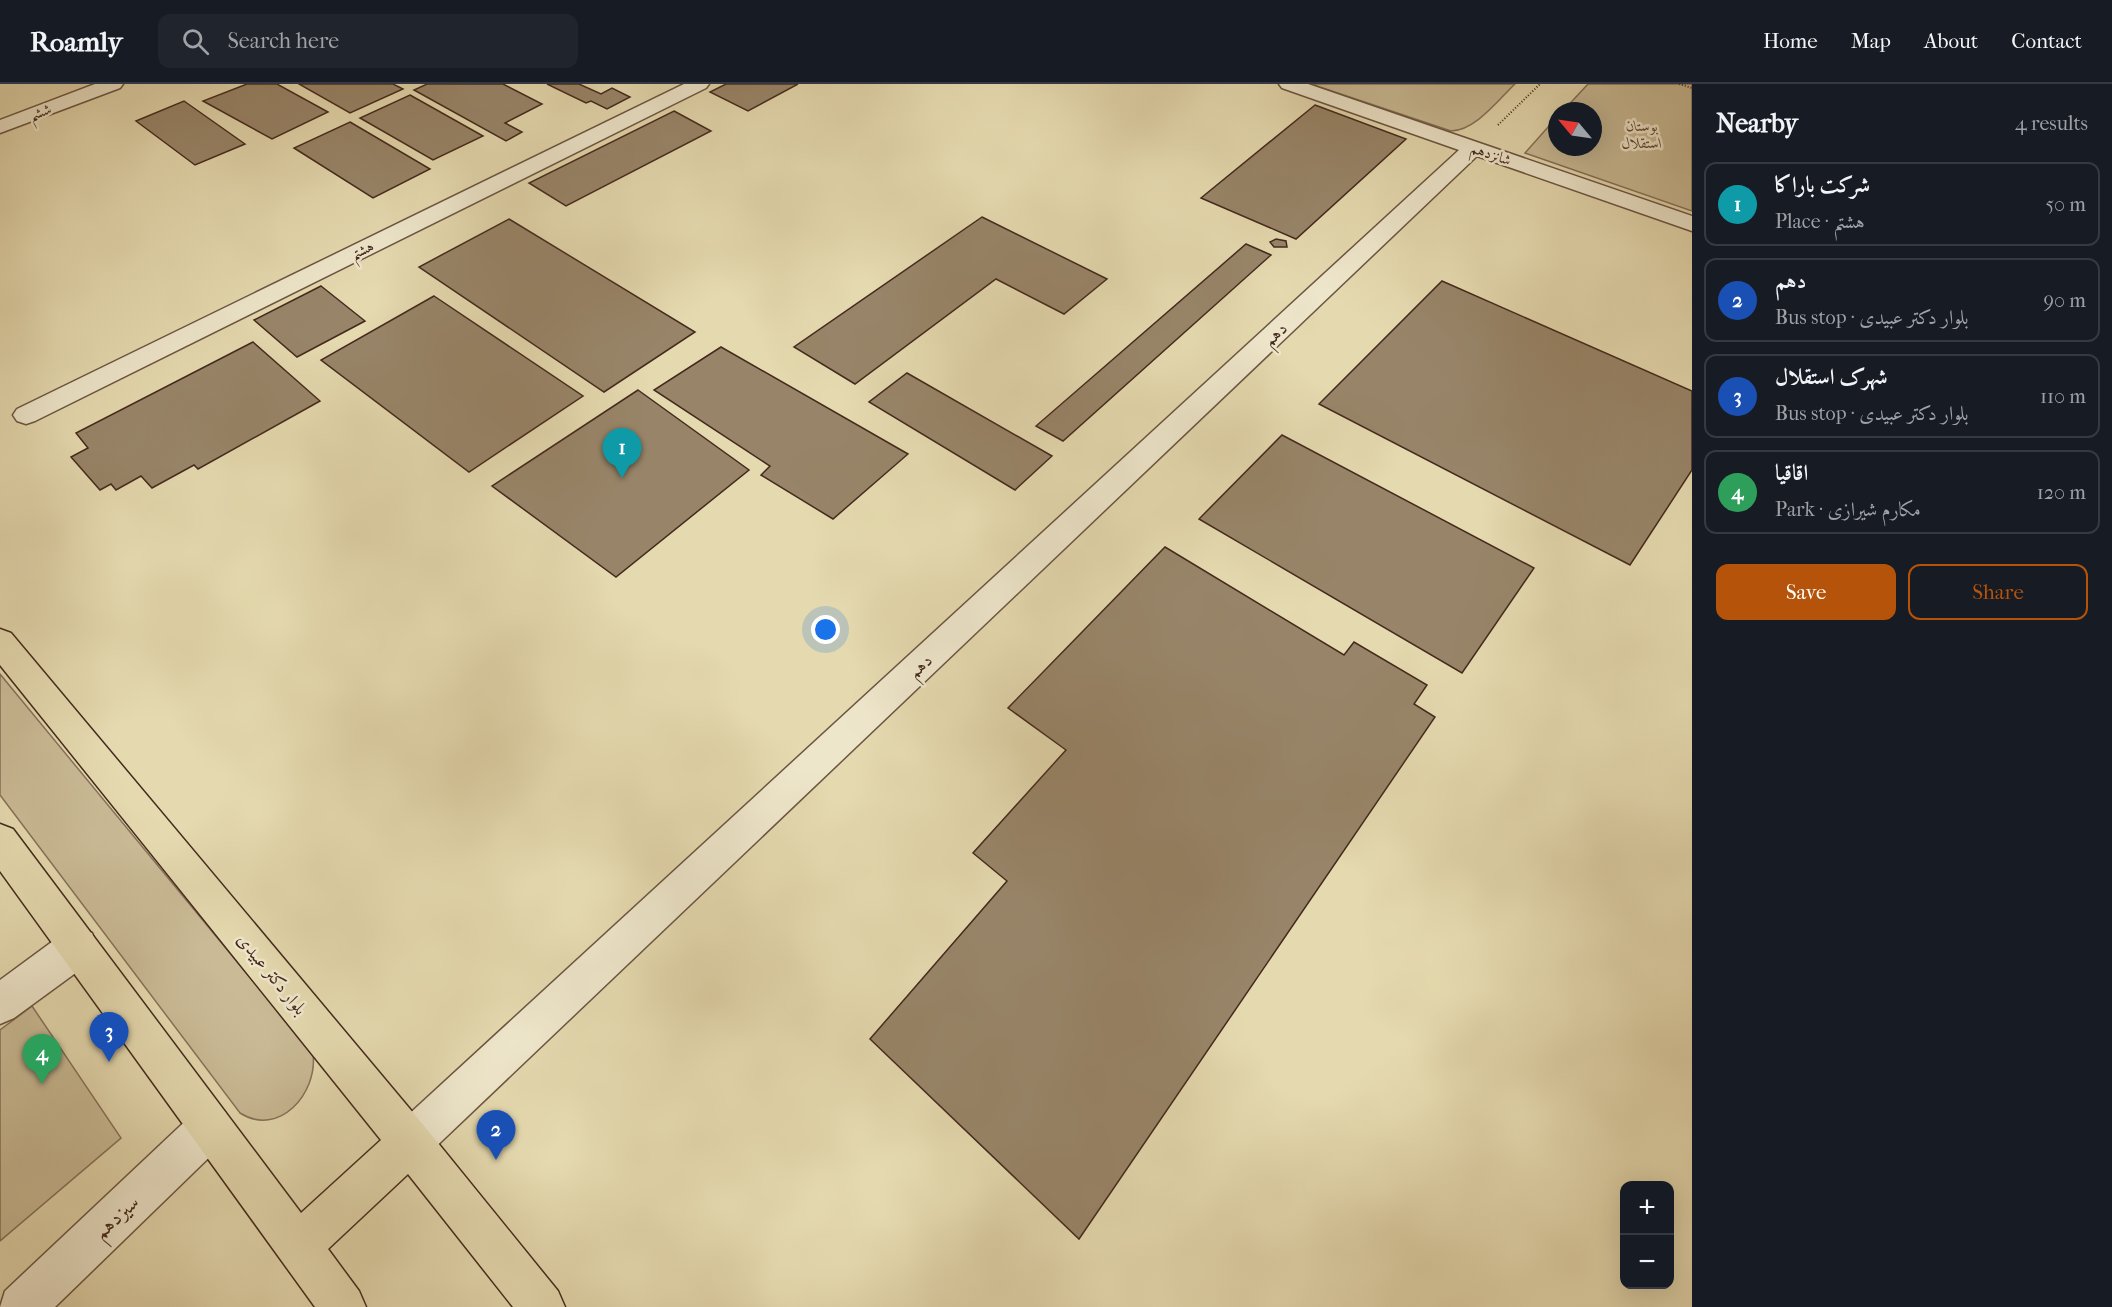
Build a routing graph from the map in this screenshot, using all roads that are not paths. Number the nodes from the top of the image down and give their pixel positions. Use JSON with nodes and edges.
{"nodes":[{"id":1,"x":113,"y":84,"type":"edge"},
{"id":2,"x":699,"y":84,"type":"edge"},
{"id":3,"x":1289,"y":84,"type":"edge"},
{"id":4,"x":0,"y":127,"type":"edge"},
{"id":5,"x":1474,"y":148,"type":"junction"},
{"id":6,"x":1692,"y":224,"type":"edge"},
{"id":7,"x":26,"y":416,"type":"dead end"},
{"id":8,"x":0,"y":642,"type":"edge"},
{"id":9,"x":0,"y":842,"type":"edge"},
{"id":10,"x":78,"y":947,"type":"junction"},
{"id":11,"x":0,"y":1004,"type":"edge"},
{"id":12,"x":210,"y":1128,"type":"junction"},
{"id":13,"x":410,"y":1142,"type":"junction"},
{"id":14,"x":298,"y":1245,"type":"junction"},
{"id":15,"x":21,"y":1307,"type":"edge"},
{"id":16,"x":343,"y":1307,"type":"edge"},
{"id":17,"x":542,"y":1307,"type":"edge"}],
"edges":[{"from":1,"to":4,"type":"street","name":"ششم"},
{"from":2,"to":7,"type":"street","name":"هشتم"},
{"from":3,"to":5,"type":"street","name":"شانزدهم"},
{"from":5,"to":6,"type":"street","name":"شانزدهم"},
{"from":5,"to":13,"type":"street","name":"دهم"},
{"from":8,"to":13,"type":"main road","name":"بلوار دکتر عبیدی"},
{"from":9,"to":10,"type":"main road"},
{"from":10,"to":11,"type":"street"},
{"from":10,"to":12,"type":"main road"},
{"from":12,"to":14,"type":"main road"},
{"from":12,"to":15,"type":"street","name":"سیزدهم"},
{"from":13,"to":14,"type":"main road","name":"دهم"},
{"from":13,"to":17,"type":"main road","name":"بلوار دکتر عبیدی"},
{"from":14,"to":16,"type":"main road"}]}
